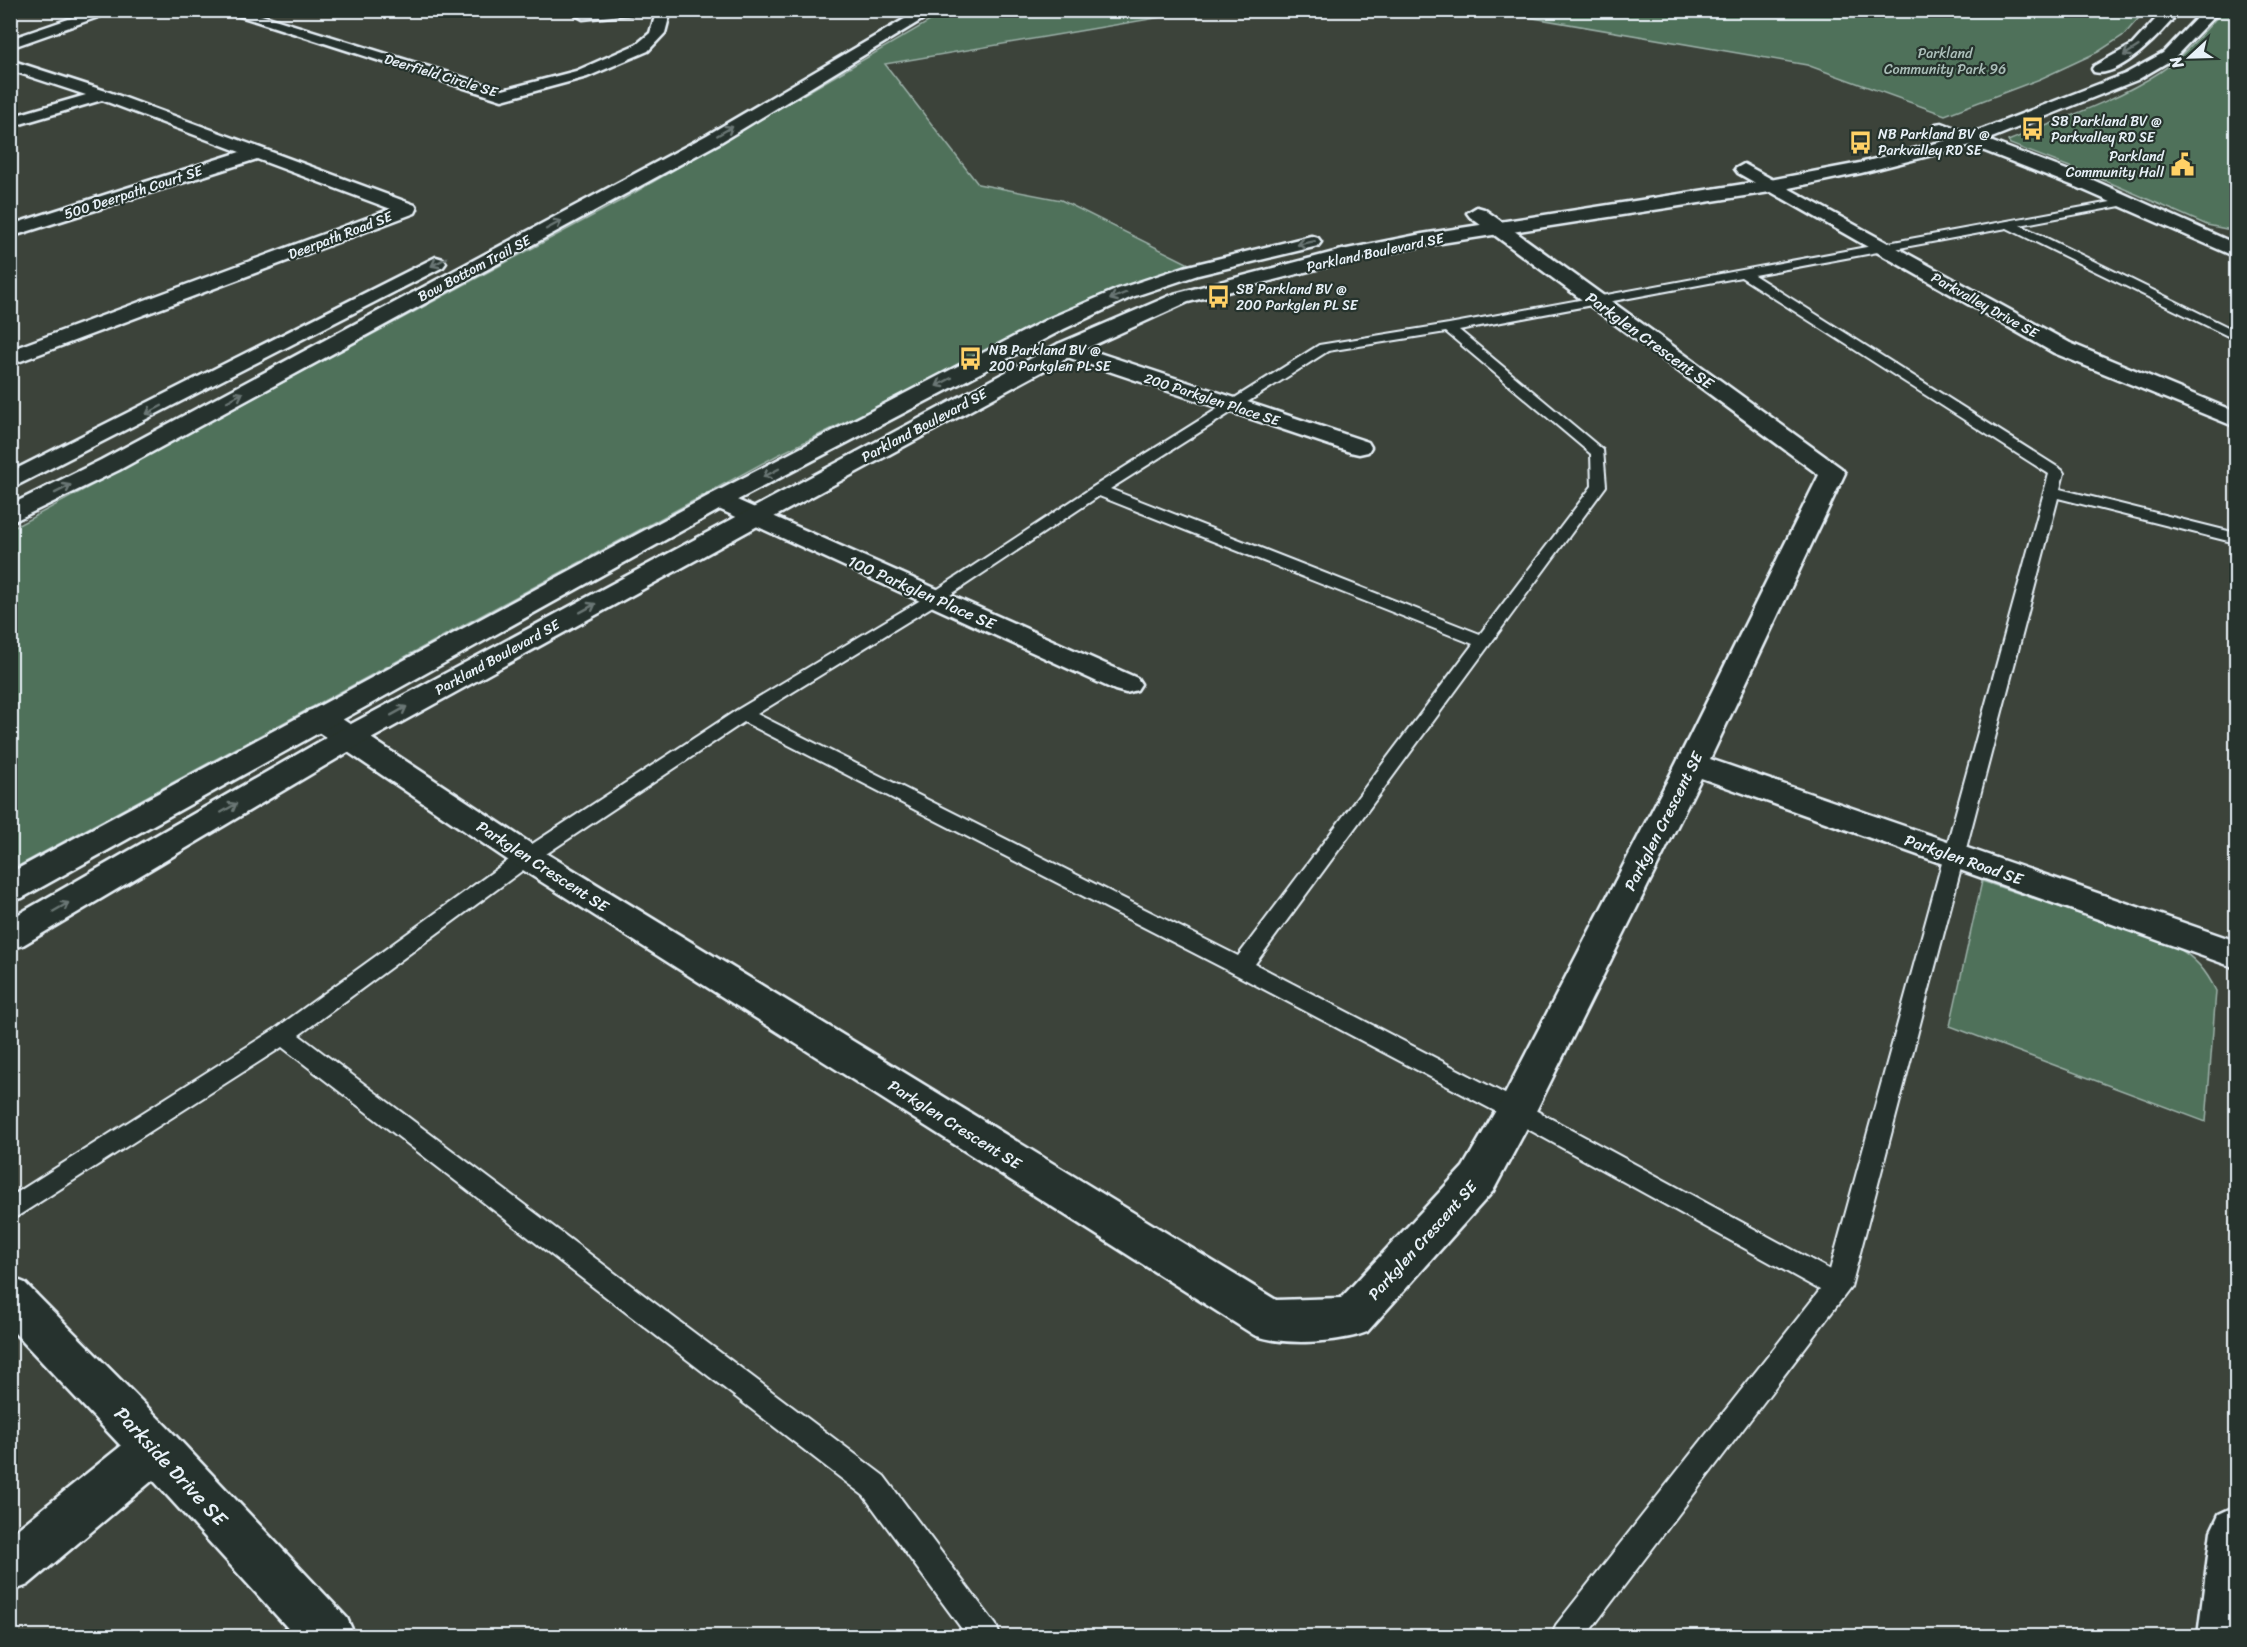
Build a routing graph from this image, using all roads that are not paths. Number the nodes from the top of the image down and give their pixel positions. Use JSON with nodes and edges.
{"nodes":[{"id":1,"x":111,"y":10,"type":"edge"},
{"id":2,"x":228,"y":10,"type":"edge"},
{"id":3,"x":631,"y":10,"type":"edge"},
{"id":4,"x":664,"y":10,"type":"edge"},
{"id":5,"x":894,"y":10,"type":"edge"},
{"id":6,"x":932,"y":10,"type":"edge"},
{"id":7,"x":2173,"y":10,"type":"edge"},
{"id":8,"x":2213,"y":10,"type":"edge"},
{"id":9,"x":583,"y":15,"type":"dead end"},
{"id":10,"x":10,"y":44,"type":"edge"},
{"id":11,"x":832,"y":46,"type":"dead end"},
{"id":12,"x":10,"y":65,"type":"edge"},
{"id":13,"x":2084,"y":77,"type":"dead end"},
{"id":14,"x":2066,"y":85,"type":"dead end"},
{"id":15,"x":2047,"y":92,"type":"dead end"},
{"id":16,"x":103,"y":95,"type":"junction"},
{"id":17,"x":10,"y":122,"type":"edge"},
{"id":18,"x":1959,"y":129,"type":"junction"},
{"id":19,"x":256,"y":153,"type":"junction"},
{"id":20,"x":1744,"y":169,"type":"junction"},
{"id":21,"x":1770,"y":186,"type":"junction"},
{"id":22,"x":2127,"y":202,"type":"junction"},
{"id":23,"x":1488,"y":220,"type":"junction"},
{"id":24,"x":2010,"y":225,"type":"junction"},
{"id":25,"x":10,"y":231,"type":"edge"},
{"id":26,"x":1877,"y":246,"type":"junction"},
{"id":27,"x":2236,"y":250,"type":"edge"},
{"id":28,"x":457,"y":252,"type":"dead end"},
{"id":29,"x":1743,"y":273,"type":"junction"},
{"id":30,"x":1594,"y":299,"type":"junction"},
{"id":31,"x":1449,"y":328,"type":"junction"},
{"id":32,"x":2236,"y":336,"type":"edge"},
{"id":33,"x":1066,"y":349,"type":"junction"},
{"id":34,"x":10,"y":358,"type":"edge"},
{"id":35,"x":1234,"y":407,"type":"junction"},
{"id":36,"x":2236,"y":420,"type":"edge"},
{"id":37,"x":1359,"y":447,"type":"dead end"},
{"id":38,"x":10,"y":483,"type":"edge"},
{"id":39,"x":1098,"y":490,"type":"junction"},
{"id":40,"x":2053,"y":492,"type":"junction"},
{"id":41,"x":718,"y":500,"type":"junction"},
{"id":42,"x":10,"y":515,"type":"edge"},
{"id":43,"x":754,"y":517,"type":"junction"},
{"id":44,"x":2236,"y":538,"type":"edge"},
{"id":45,"x":935,"y":598,"type":"junction"},
{"id":46,"x":1484,"y":642,"type":"junction"},
{"id":47,"x":1126,"y":684,"type":"dead end"},
{"id":48,"x":743,"y":714,"type":"junction"},
{"id":49,"x":319,"y":718,"type":"junction"},
{"id":50,"x":349,"y":738,"type":"junction"},
{"id":51,"x":1692,"y":764,"type":"junction"},
{"id":52,"x":1956,"y":856,"type":"junction"},
{"id":53,"x":527,"y":857,"type":"junction"},
{"id":54,"x":10,"y":889,"type":"edge"},
{"id":55,"x":10,"y":936,"type":"edge"},
{"id":56,"x":2236,"y":955,"type":"edge"},
{"id":57,"x":1241,"y":967,"type":"junction"},
{"id":58,"x":283,"y":1035,"type":"junction"},
{"id":59,"x":1516,"y":1111,"type":"junction"},
{"id":60,"x":10,"y":1210,"type":"edge"},
{"id":61,"x":1838,"y":1287,"type":"junction"},
{"id":62,"x":10,"y":1297,"type":"edge"},
{"id":63,"x":155,"y":1448,"type":"junction"},
{"id":64,"x":2236,"y":1531,"type":"edge"},
{"id":65,"x":10,"y":1567,"type":"edge"},
{"id":66,"x":329,"y":1636,"type":"edge"},
{"id":67,"x":985,"y":1636,"type":"edge"},
{"id":68,"x":1567,"y":1636,"type":"edge"},
{"id":69,"x":2224,"y":1636,"type":"edge"}],
"edges":[{"from":1,"to":10,"type":"street"},
{"from":2,"to":4,"type":"street","name":"Deerfield Circle SE"},
{"from":3,"to":9,"type":"street"},
{"from":5,"to":11,"type":"street"},
{"from":42,"to":6,"type":"street","name":"Bow Bottom Trail SE","one_way":true},
{"from":7,"to":13,"type":"street","one_way":true},
{"from":8,"to":18,"type":"street","name":"Parkland Boulevard SE"},
{"from":12,"to":16,"type":"street","name":"Deerpath Road SE"},
{"from":14,"to":15,"type":"street"},
{"from":16,"to":17,"type":"street"},
{"from":16,"to":19,"type":"street","name":"Deerpath Road SE"},
{"from":18,"to":20,"type":"street","name":"Parkland Boulevard SE"},
{"from":18,"to":21,"type":"street","name":"Parkland Boulevard SE"},
{"from":18,"to":22,"type":"street"},
{"from":19,"to":25,"type":"street","name":"500 Deerpath Court SE"},
{"from":19,"to":34,"type":"street","name":"Deerpath Road SE"},
{"from":20,"to":21,"type":"street","name":"Parkvalley Drive SE"},
{"from":20,"to":23,"type":"street","name":"Parkland Boulevard SE"},
{"from":21,"to":23,"type":"street","name":"Parkland Boulevard SE"},
{"from":21,"to":26,"type":"street","name":"Parkvalley Drive SE"},
{"from":22,"to":24,"type":"lane"},
{"from":22,"to":27,"type":"street"},
{"from":23,"to":30,"type":"street","name":"Parkglen Crescent SE"},
{"from":23,"to":33,"type":"street","name":"Parkland Boulevard SE"},
{"from":23,"to":41,"type":"street","name":"Parkland Boulevard SE","one_way":true},
{"from":24,"to":26,"type":"lane"},
{"from":24,"to":32,"type":"lane"},
{"from":26,"to":29,"type":"lane"},
{"from":26,"to":36,"type":"street","name":"Parkvalley Drive SE"},
{"from":28,"to":38,"type":"street","name":"Bow Bottom Trail SE","one_way":true},
{"from":29,"to":30,"type":"lane"},
{"from":29,"to":40,"type":"lane"},
{"from":30,"to":31,"type":"lane"},
{"from":30,"to":51,"type":"street","name":"Parkglen Crescent SE"},
{"from":31,"to":35,"type":"lane"},
{"from":31,"to":46,"type":"lane"},
{"from":33,"to":35,"type":"street","name":"200 Parkglen Place SE"},
{"from":33,"to":43,"type":"street","name":"Parkland Boulevard SE"},
{"from":35,"to":37,"type":"street","name":"200 Parkglen Place SE"},
{"from":35,"to":39,"type":"lane"},
{"from":39,"to":45,"type":"lane"},
{"from":39,"to":46,"type":"lane"},
{"from":40,"to":44,"type":"lane"},
{"from":40,"to":52,"type":"lane"},
{"from":41,"to":43,"type":"street","name":"100 Parkglen Place SE"},
{"from":41,"to":49,"type":"street","name":"Parkland Boulevard SE"},
{"from":43,"to":45,"type":"street","name":"100 Parkglen Place SE"},
{"from":50,"to":43,"type":"street","name":"Parkland Boulevard SE","one_way":true},
{"from":45,"to":47,"type":"street","name":"100 Parkglen Place SE"},
{"from":45,"to":48,"type":"lane"},
{"from":46,"to":57,"type":"lane"},
{"from":48,"to":53,"type":"lane"},
{"from":48,"to":57,"type":"lane"},
{"from":49,"to":50,"type":"street","name":"Parkglen Crescent SE"},
{"from":49,"to":54,"type":"street","name":"Parkland Boulevard SE"},
{"from":50,"to":53,"type":"street","name":"Parkglen Crescent SE"},
{"from":55,"to":50,"type":"street","name":"Parkland Boulevard SE","one_way":true},
{"from":51,"to":52,"type":"street","name":"Parkglen Road SE"},
{"from":51,"to":59,"type":"street","name":"Parkglen Crescent SE"},
{"from":52,"to":56,"type":"street","name":"Parkglen Road SE"},
{"from":52,"to":61,"type":"lane"},
{"from":53,"to":58,"type":"lane"},
{"from":53,"to":59,"type":"street","name":"Parkglen Crescent SE"},
{"from":57,"to":59,"type":"lane"},
{"from":58,"to":60,"type":"lane"},
{"from":58,"to":67,"type":"lane"},
{"from":59,"to":61,"type":"lane"},
{"from":61,"to":68,"type":"lane"},
{"from":62,"to":63,"type":"street","name":"Parkside Drive SE"},
{"from":63,"to":65,"type":"street"},
{"from":63,"to":66,"type":"street","name":"Parkside Drive SE"},
{"from":64,"to":69,"type":"street"}]}
